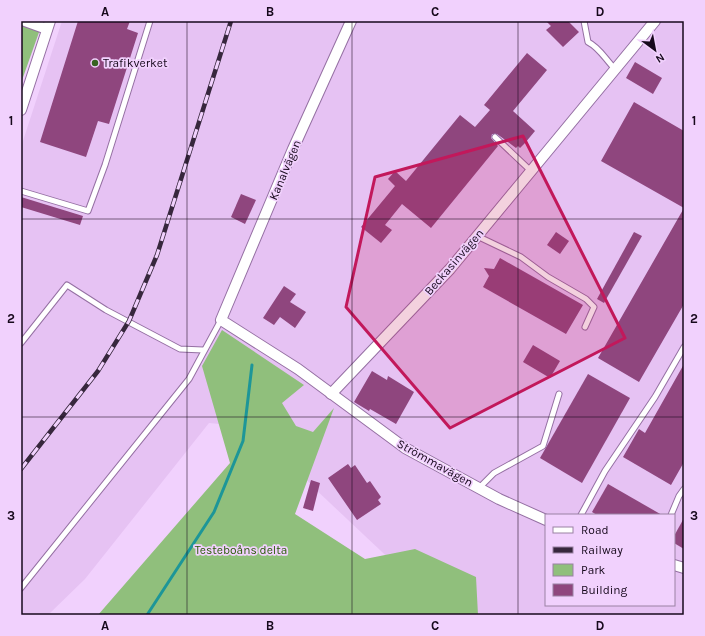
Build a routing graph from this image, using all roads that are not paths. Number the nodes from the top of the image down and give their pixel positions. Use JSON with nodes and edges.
{"nodes":[{"id":1,"x":25,"y":21,"type":"edge"},
{"id":2,"x":150,"y":21,"type":"edge"},
{"id":3,"x":351,"y":21,"type":"edge"},
{"id":4,"x":584,"y":21,"type":"edge"},
{"id":5,"x":655,"y":21,"type":"edge"},
{"id":6,"x":48,"y":25,"type":"edge"},
{"id":7,"x":615,"y":69,"type":"junction"},
{"id":8,"x":21,"y":110,"type":"edge"},
{"id":9,"x":495,"y":137,"type":"dead end"},
{"id":10,"x":531,"y":171,"type":"junction"},
{"id":11,"x":21,"y":191,"type":"edge"},
{"id":12,"x":477,"y":236,"type":"junction"},
{"id":13,"x":221,"y":320,"type":"junction"},
{"id":14,"x":585,"y":327,"type":"dead end"},
{"id":15,"x":21,"y":343,"type":"edge"},
{"id":16,"x":684,"y":347,"type":"edge"},
{"id":17,"x":203,"y":350,"type":"junction"},
{"id":18,"x":332,"y":394,"type":"junction"},
{"id":19,"x":559,"y":394,"type":"dead end"},
{"id":20,"x":479,"y":488,"type":"junction"},
{"id":21,"x":684,"y":489,"type":"edge"},
{"id":22,"x":582,"y":514,"type":"edge"},
{"id":23,"x":671,"y":514,"type":"edge"},
{"id":24,"x":545,"y":520,"type":"edge"},
{"id":25,"x":21,"y":588,"type":"edge"}],
"edges":[{"from":1,"to":6,"type":"street"},
{"from":2,"to":11,"type":"lane"},
{"from":3,"to":13,"type":"street","name":"Kanalvägen"},
{"from":4,"to":7,"type":"lane"},
{"from":5,"to":7,"type":"street","name":"Beckasinvägen"},
{"from":6,"to":8,"type":"street"},
{"from":7,"to":10,"type":"street","name":"Beckasinvägen"},
{"from":9,"to":10,"type":"lane"},
{"from":10,"to":12,"type":"street","name":"Beckasinvägen"},
{"from":12,"to":14,"type":"lane"},
{"from":12,"to":18,"type":"street","name":"Beckasinvägen"},
{"from":13,"to":17,"type":"lane"},
{"from":13,"to":18,"type":"street"},
{"from":15,"to":17,"type":"lane"},
{"from":16,"to":22,"type":"lane"},
{"from":17,"to":25,"type":"lane"},
{"from":18,"to":20,"type":"street","name":"Strömmavägen"},
{"from":19,"to":20,"type":"lane"},
{"from":20,"to":24,"type":"street","name":"Strömmavägen"},
{"from":21,"to":23,"type":"lane"}]}
